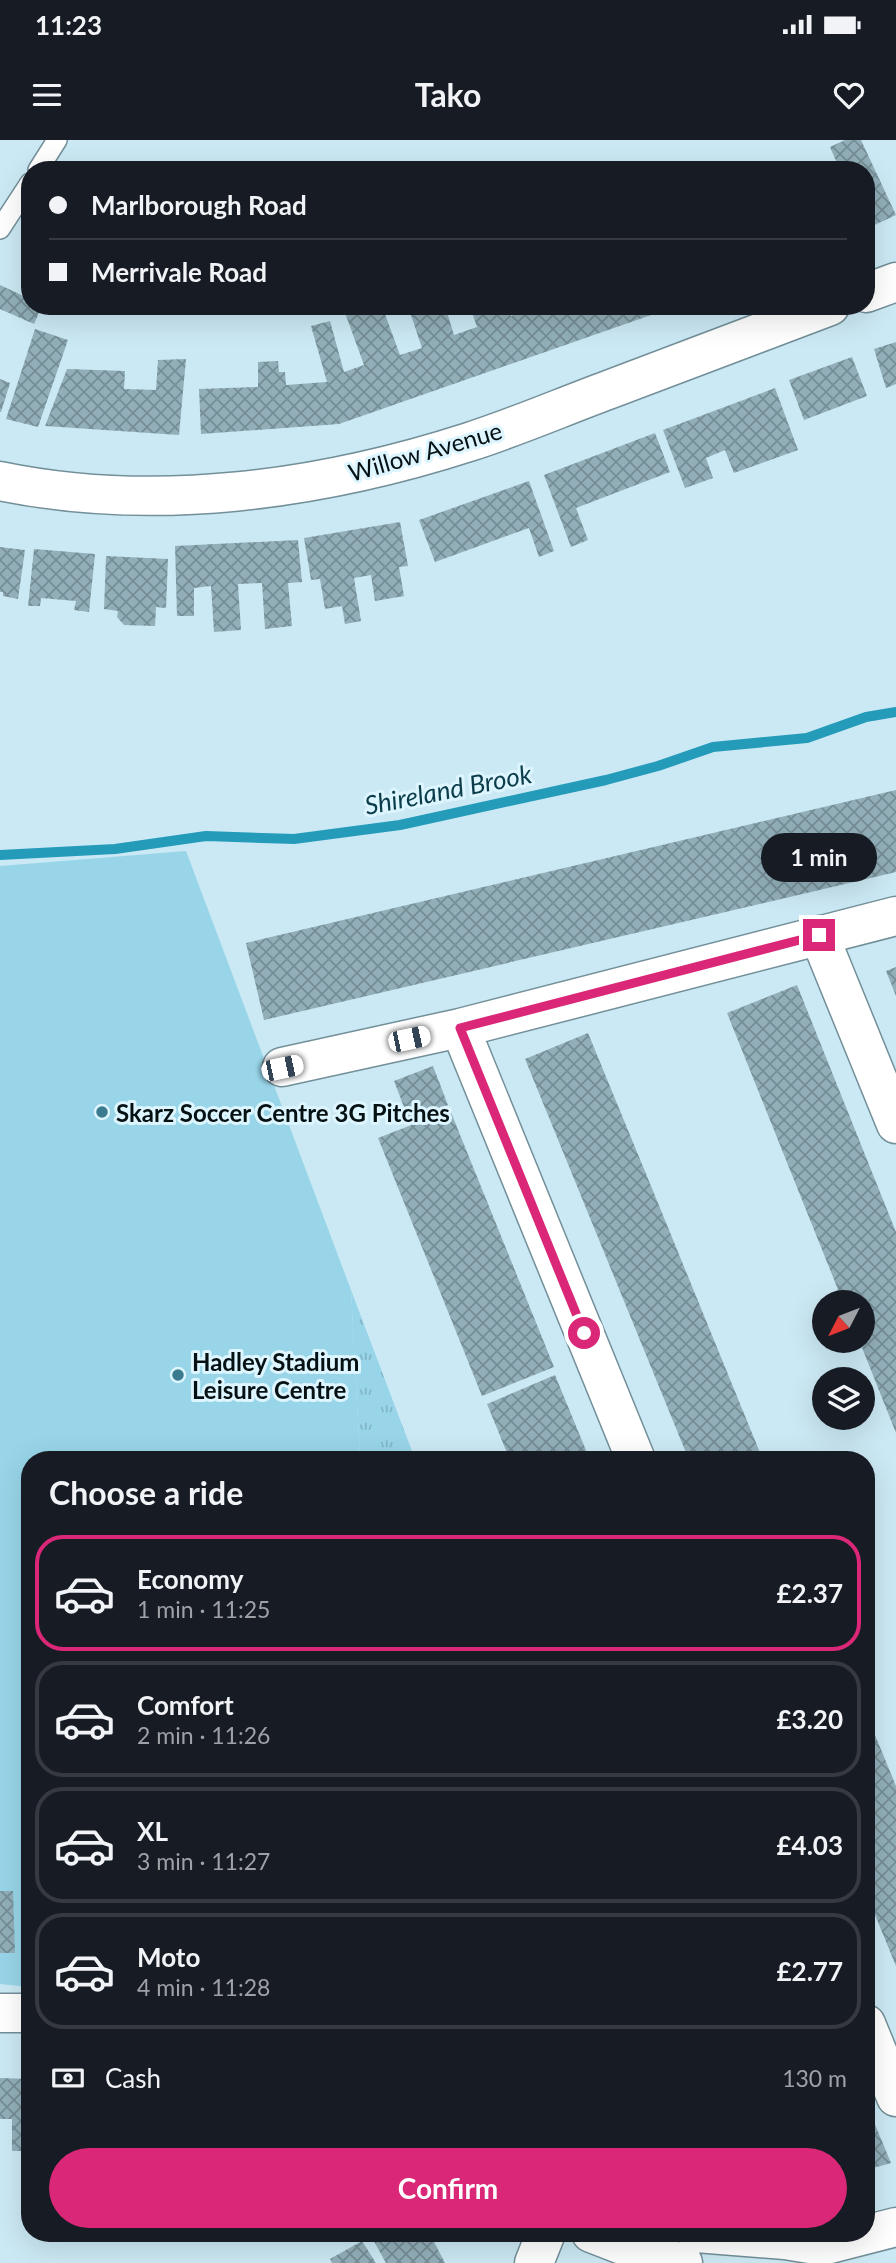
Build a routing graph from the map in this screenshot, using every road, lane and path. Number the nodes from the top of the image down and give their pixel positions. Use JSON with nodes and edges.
{"nodes":[{"id":1,"x":57,"y":140,"type":"edge"},
{"id":2,"x":44,"y":161,"type":"edge"},
{"id":3,"x":21,"y":197,"type":"edge"},
{"id":4,"x":0,"y":229,"type":"edge"},
{"id":5,"x":896,"y":282,"type":"edge"},
{"id":6,"x":875,"y":290,"type":"edge"},
{"id":7,"x":806,"y":315,"type":"edge"},
{"id":8,"x":0,"y":481,"type":"edge"},
{"id":9,"x":896,"y":916,"type":"edge"},
{"id":10,"x":819,"y":935,"type":"junction"},
{"id":11,"x":460,"y":1028,"type":"junction"},
{"id":12,"x":282,"y":1068,"type":"dead end"},
{"id":13,"x":896,"y":1124,"type":"edge"},
{"id":14,"x":632,"y":1451,"type":"edge"},
{"id":15,"x":0,"y":2013,"type":"edge"},
{"id":16,"x":21,"y":2013,"type":"edge"},
{"id":17,"x":875,"y":2046,"type":"edge"},
{"id":18,"x":896,"y":2097,"type":"edge"},
{"id":19,"x":896,"y":2227,"type":"edge"},
{"id":20,"x":875,"y":2234,"type":"edge"},
{"id":21,"x":542,"y":2242,"type":"edge"},
{"id":22,"x":614,"y":2242,"type":"edge"},
{"id":23,"x":788,"y":2242,"type":"edge"},
{"id":24,"x":848,"y":2242,"type":"edge"},
{"id":25,"x":806,"y":2255,"type":"edge"},
{"id":26,"x":534,"y":2263,"type":"edge"},
{"id":27,"x":683,"y":2263,"type":"edge"}],
"edges":[{"from":1,"to":2,"type":"lane"},
{"from":3,"to":4,"type":"lane"},
{"from":5,"to":6,"type":"street"},
{"from":7,"to":8,"type":"street","name":"Willow Avenue"},
{"from":9,"to":10,"type":"street"},
{"from":10,"to":11,"type":"street"},
{"from":10,"to":13,"type":"street"},
{"from":11,"to":12,"type":"street"},
{"from":11,"to":14,"type":"street"},
{"from":15,"to":16,"type":"street"},
{"from":17,"to":18,"type":"street"},
{"from":19,"to":20,"type":"street"},
{"from":21,"to":26,"type":"street"},
{"from":22,"to":27,"type":"street"},
{"from":23,"to":25,"type":"street"},
{"from":24,"to":25,"type":"street"}]}
